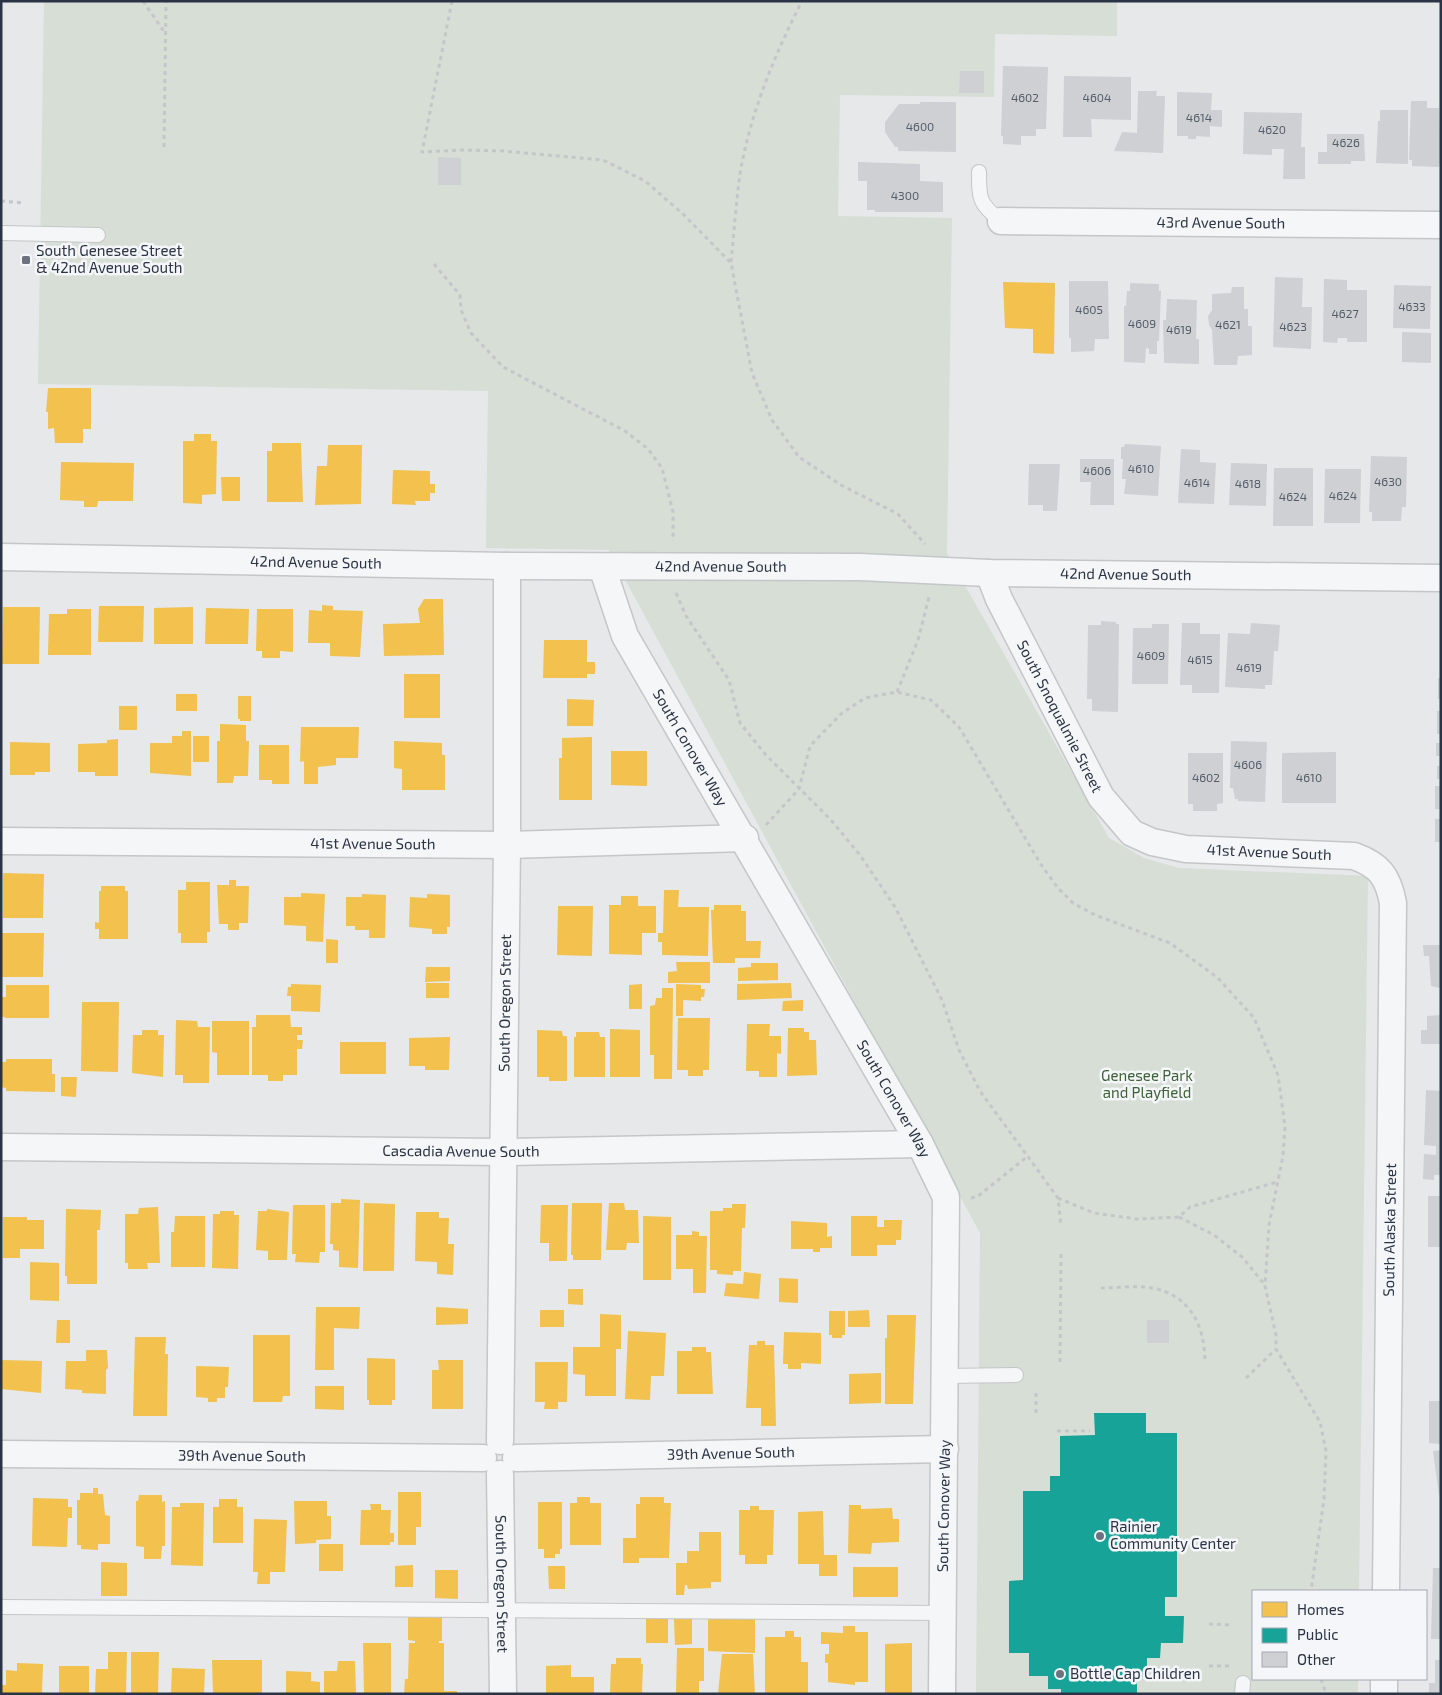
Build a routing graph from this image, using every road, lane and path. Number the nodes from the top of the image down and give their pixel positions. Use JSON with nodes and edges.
{"nodes":[{"id":1,"x":143,"y":1,"type":"edge"},
{"id":2,"x":166,"y":1,"type":"edge"},
{"id":3,"x":452,"y":1,"type":"edge"},
{"id":4,"x":802,"y":1,"type":"edge"},
{"id":5,"x":165,"y":34,"type":"junction"},
{"id":6,"x":164,"y":147,"type":"dead end"},
{"id":7,"x":978,"y":172,"type":"dead end"},
{"id":8,"x":1,"y":202,"type":"edge"},
{"id":9,"x":25,"y":203,"type":"dead end"},
{"id":10,"x":1001,"y":221,"type":"joint"},
{"id":11,"x":1441,"y":225,"type":"edge"},
{"id":12,"x":1,"y":233,"type":"edge"},
{"id":13,"x":98,"y":235,"type":"dead end"},
{"id":14,"x":731,"y":263,"type":"junction"},
{"id":15,"x":434,"y":264,"type":"dead end"},
{"id":16,"x":673,"y":548,"type":"dead end"},
{"id":17,"x":928,"y":548,"type":"dead end"},
{"id":18,"x":1,"y":557,"type":"edge"},
{"id":19,"x":508,"y":566,"type":"junction"},
{"id":20,"x":602,"y":567,"type":"junction"},
{"id":21,"x":989,"y":573,"type":"junction"},
{"id":22,"x":1441,"y":578,"type":"edge"},
{"id":23,"x":676,"y":593,"type":"dead end"},
{"id":24,"x":929,"y":597,"type":"dead end"},
{"id":25,"x":897,"y":692,"type":"junction"},
{"id":26,"x":799,"y":789,"type":"junction"},
{"id":27,"x":752,"y":834,"type":"junction"},
{"id":28,"x":1,"y":841,"type":"edge"},
{"id":29,"x":1152,"y":842,"type":"joint"},
{"id":30,"x":507,"y":845,"type":"junction"},
{"id":31,"x":1381,"y":872,"type":"joint"},
{"id":32,"x":920,"y":1144,"type":"junction"},
{"id":33,"x":1,"y":1148,"type":"edge"},
{"id":34,"x":503,"y":1152,"type":"junction"},
{"id":35,"x":1028,"y":1156,"type":"junction"},
{"id":36,"x":1277,"y":1182,"type":"junction"},
{"id":37,"x":966,"y":1198,"type":"dead end"},
{"id":38,"x":1058,"y":1198,"type":"junction"},
{"id":39,"x":1179,"y":1217,"type":"junction"},
{"id":40,"x":1061,"y":1226,"type":"dead end"},
{"id":41,"x":1061,"y":1253,"type":"dead end"},
{"id":42,"x":1265,"y":1286,"type":"junction"},
{"id":43,"x":1101,"y":1288,"type":"dead end"},
{"id":44,"x":1276,"y":1349,"type":"junction"},
{"id":45,"x":1060,"y":1362,"type":"dead end"},
{"id":46,"x":1205,"y":1363,"type":"dead end"},
{"id":47,"x":1016,"y":1375,"type":"dead end"},
{"id":48,"x":945,"y":1376,"type":"junction"},
{"id":49,"x":1246,"y":1378,"type":"dead end"},
{"id":50,"x":1036,"y":1389,"type":"dead end"},
{"id":51,"x":1036,"y":1413,"type":"dead end"},
{"id":52,"x":1057,"y":1431,"type":"dead end"},
{"id":53,"x":1090,"y":1431,"type":"dead end"},
{"id":54,"x":945,"y":1449,"type":"junction"},
{"id":55,"x":1,"y":1454,"type":"edge"},
{"id":56,"x":500,"y":1457,"type":"junction"},
{"id":57,"x":1311,"y":1590,"type":"edge"},
{"id":58,"x":1386,"y":1590,"type":"edge"},
{"id":59,"x":1,"y":1607,"type":"edge"},
{"id":60,"x":502,"y":1610,"type":"junction"},
{"id":61,"x":943,"y":1613,"type":"junction"},
{"id":62,"x":1209,"y":1624,"type":"dead end"},
{"id":63,"x":1232,"y":1625,"type":"dead end"},
{"id":64,"x":1209,"y":1666,"type":"dead end"},
{"id":65,"x":1232,"y":1666,"type":"dead end"},
{"id":66,"x":1321,"y":1680,"type":"edge"},
{"id":67,"x":1384,"y":1680,"type":"edge"},
{"id":68,"x":503,"y":1694,"type":"edge"},
{"id":69,"x":942,"y":1694,"type":"edge"},
{"id":70,"x":1326,"y":1694,"type":"edge"},
{"id":71,"x":1384,"y":1694,"type":"edge"}],
"edges":[{"from":1,"to":5,"type":"path"},
{"from":2,"to":5,"type":"path"},
{"from":3,"to":14,"type":"path"},
{"from":4,"to":14,"type":"path"},
{"from":5,"to":6,"type":"path"},
{"from":7,"to":10,"type":"lane"},
{"from":8,"to":9,"type":"path"},
{"from":10,"to":11,"type":"street","name":"43rd Avenue South"},
{"from":12,"to":13,"type":"lane"},
{"from":14,"to":17,"type":"path"},
{"from":15,"to":16,"type":"path"},
{"from":18,"to":19,"type":"street","name":"42nd Avenue South"},
{"from":19,"to":20,"type":"street","name":"42nd Avenue South"},
{"from":19,"to":30,"type":"street","name":"South Oregon Street"},
{"from":20,"to":21,"type":"street","name":"42nd Avenue South"},
{"from":20,"to":27,"type":"street","name":"South Conover Way"},
{"from":21,"to":22,"type":"street","name":"42nd Avenue South"},
{"from":21,"to":29,"type":"street","name":"South Snoqualmie Street"},
{"from":23,"to":26,"type":"path"},
{"from":24,"to":25,"type":"path"},
{"from":25,"to":26,"type":"path"},
{"from":25,"to":36,"type":"path"},
{"from":26,"to":27,"type":"path"},
{"from":26,"to":35,"type":"path"},
{"from":27,"to":30,"type":"street","name":"41st Avenue South"},
{"from":27,"to":32,"type":"street","name":"South Conover Way"},
{"from":28,"to":30,"type":"street","name":"41st Avenue South"},
{"from":29,"to":31,"type":"street","name":"41st Avenue South"},
{"from":30,"to":34,"type":"street","name":"South Oregon Street"},
{"from":31,"to":58,"type":"street","name":"South Alaska Street"},
{"from":32,"to":34,"type":"street","name":"Cascadia Avenue South"},
{"from":32,"to":48,"type":"street","name":"South Conover Way"},
{"from":33,"to":34,"type":"street","name":"Cascadia Avenue South"},
{"from":34,"to":56,"type":"street","name":"South Oregon Street"},
{"from":35,"to":37,"type":"path"},
{"from":35,"to":38,"type":"path"},
{"from":36,"to":39,"type":"path"},
{"from":36,"to":42,"type":"path"},
{"from":38,"to":39,"type":"path"},
{"from":38,"to":40,"type":"path"},
{"from":39,"to":42,"type":"path"},
{"from":41,"to":45,"type":"path"},
{"from":42,"to":44,"type":"path"},
{"from":43,"to":46,"type":"path"},
{"from":44,"to":49,"type":"path"},
{"from":44,"to":57,"type":"path"},
{"from":47,"to":48,"type":"lane"},
{"from":48,"to":54,"type":"street","name":"South Conover Way"},
{"from":50,"to":51,"type":"path"},
{"from":52,"to":53,"type":"path"},
{"from":54,"to":56,"type":"street","name":"39th Avenue South"},
{"from":54,"to":61,"type":"street","name":"South Conover Way"},
{"from":55,"to":56,"type":"street","name":"39th Avenue South"},
{"from":56,"to":60,"type":"street","name":"South Oregon Street"},
{"from":59,"to":60,"type":"lane"},
{"from":60,"to":61,"type":"lane"},
{"from":60,"to":68,"type":"street","name":"South Oregon Street"},
{"from":61,"to":69,"type":"street","name":"South Conover Way"},
{"from":62,"to":63,"type":"path"},
{"from":64,"to":65,"type":"path"},
{"from":66,"to":70,"type":"path"},
{"from":67,"to":71,"type":"street"}]}
